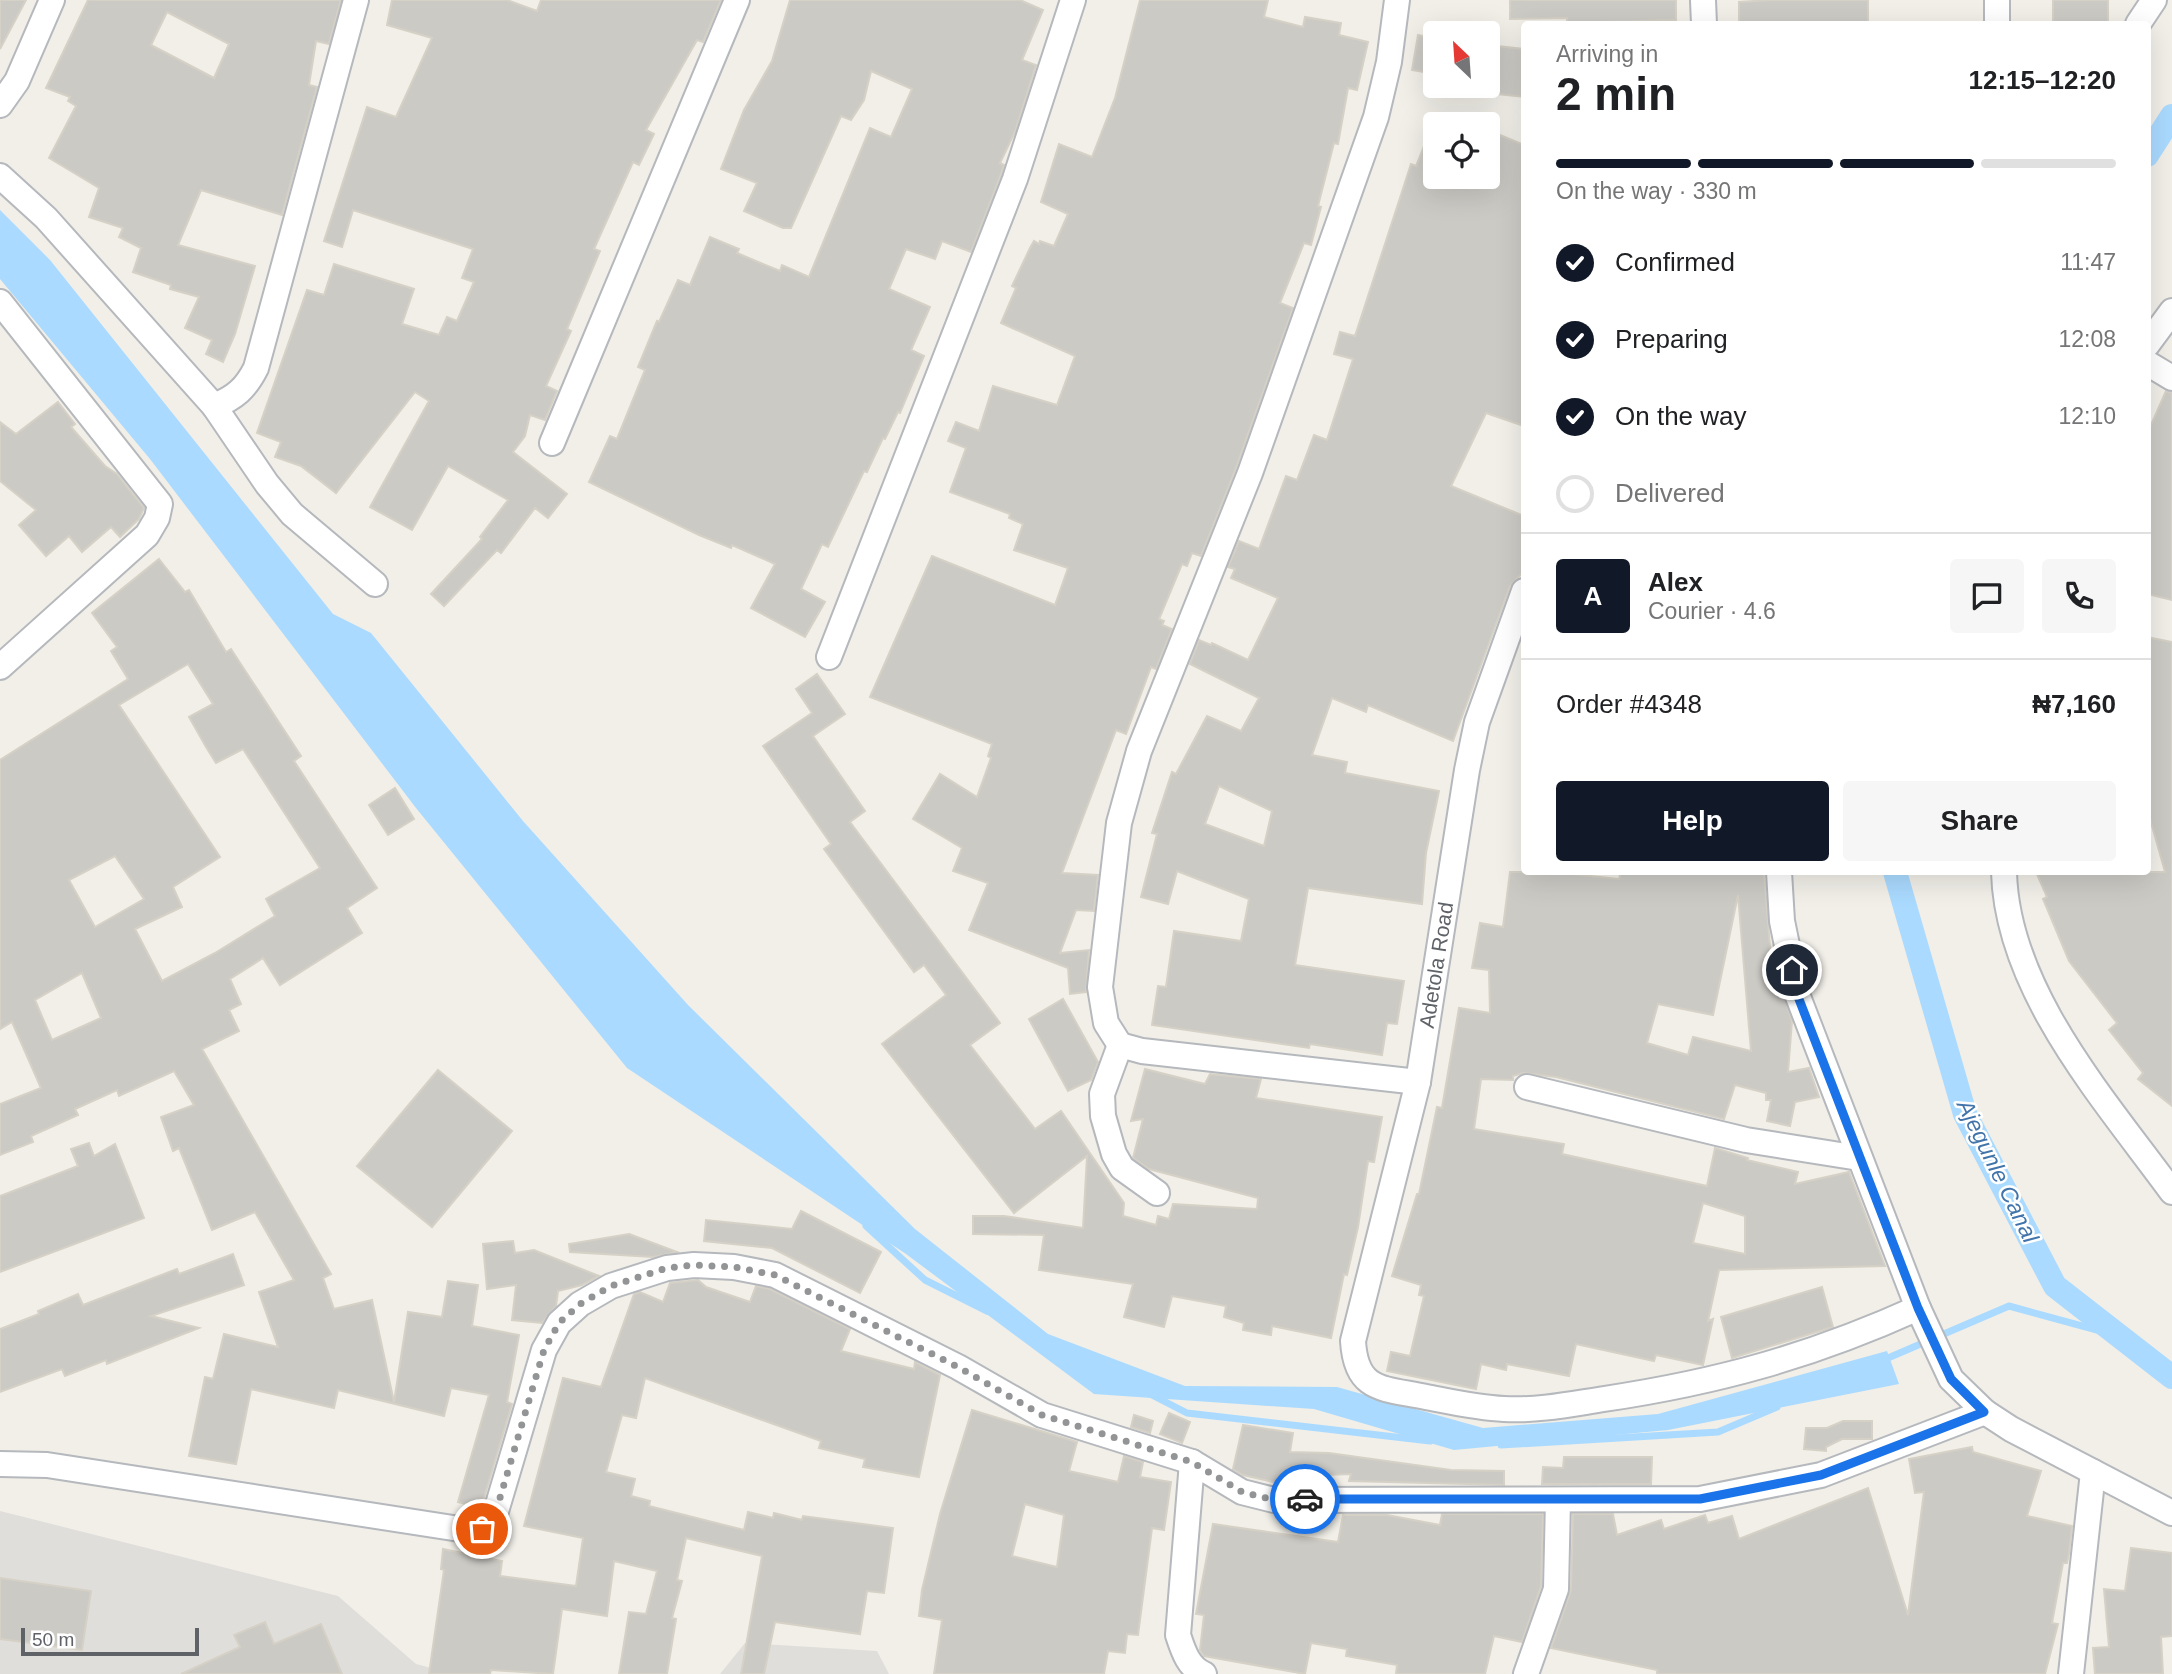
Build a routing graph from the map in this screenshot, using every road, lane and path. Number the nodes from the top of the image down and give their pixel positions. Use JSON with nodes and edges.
{"nodes":[{"id":1,"x":52,"y":0,"type":"edge"},
{"id":2,"x":356,"y":0,"type":"edge"},
{"id":3,"x":737,"y":0,"type":"edge"},
{"id":4,"x":1073,"y":0,"type":"edge"},
{"id":5,"x":1397,"y":0,"type":"edge"},
{"id":6,"x":1703,"y":0,"type":"edge"},
{"id":7,"x":1997,"y":0,"type":"edge"},
{"id":8,"x":2154,"y":0,"type":"edge"},
{"id":9,"x":1704,"y":21,"type":"edge"},
{"id":10,"x":1997,"y":21,"type":"edge"},
{"id":11,"x":2140,"y":21,"type":"edge"},
{"id":12,"x":0,"y":105,"type":"edge"},
{"id":13,"x":0,"y":176,"type":"edge"},
{"id":14,"x":0,"y":302,"type":"edge"},
{"id":15,"x":2172,"y":310,"type":"edge"},
{"id":16,"x":2151,"y":339,"type":"edge"},
{"id":17,"x":2151,"y":365,"type":"edge"},
{"id":18,"x":2172,"y":378,"type":"edge"},
{"id":19,"x":214,"y":406,"type":"junction"},
{"id":20,"x":552,"y":443,"type":"dead end"},
{"id":21,"x":376,"y":584,"type":"dead end"},
{"id":22,"x":1521,"y":599,"type":"edge"},
{"id":23,"x":829,"y":656,"type":"dead end"},
{"id":24,"x":0,"y":667,"type":"edge"},
{"id":25,"x":1779,"y":875,"type":"edge"},
{"id":26,"x":2005,"y":875,"type":"edge"},
{"id":27,"x":1121,"y":1045,"type":"junction"},
{"id":28,"x":1418,"y":1082,"type":"junction"},
{"id":29,"x":1527,"y":1087,"type":"dead end"},
{"id":30,"x":1859,"y":1158,"type":"junction"},
{"id":31,"x":2172,"y":1192,"type":"edge"},
{"id":32,"x":1157,"y":1193,"type":"dead end"},
{"id":33,"x":1918,"y":1308,"type":"junction"},
{"id":34,"x":1984,"y":1412,"type":"junction"},
{"id":35,"x":1192,"y":1462,"type":"junction"},
{"id":36,"x":0,"y":1464,"type":"edge"},
{"id":37,"x":2093,"y":1472,"type":"junction"},
{"id":38,"x":1558,"y":1500,"type":"junction"},
{"id":39,"x":2172,"y":1513,"type":"edge"},
{"id":40,"x":1204,"y":1674,"type":"edge"},
{"id":41,"x":1526,"y":1674,"type":"edge"},
{"id":42,"x":2071,"y":1674,"type":"edge"}],
"edges":[{"from":1,"to":12,"type":"street"},
{"from":2,"to":19,"type":"street"},
{"from":3,"to":20,"type":"street"},
{"from":4,"to":23,"type":"street"},
{"from":5,"to":27,"type":"street"},
{"from":6,"to":9,"type":"street"},
{"from":7,"to":10,"type":"street"},
{"from":8,"to":11,"type":"street"},
{"from":13,"to":19,"type":"street"},
{"from":14,"to":24,"type":"street"},
{"from":15,"to":16,"type":"street"},
{"from":17,"to":18,"type":"street"},
{"from":19,"to":21,"type":"street"},
{"from":22,"to":28,"type":"street","name":"Adetola Road"},
{"from":25,"to":30,"type":"street"},
{"from":26,"to":31,"type":"street"},
{"from":27,"to":28,"type":"street"},
{"from":27,"to":32,"type":"street"},
{"from":28,"to":33,"type":"street","name":"Adetola Road"},
{"from":29,"to":30,"type":"street"},
{"from":30,"to":33,"type":"street"},
{"from":33,"to":34,"type":"street"},
{"from":34,"to":37,"type":"street"},
{"from":34,"to":38,"type":"street"},
{"from":35,"to":36,"type":"street"},
{"from":35,"to":38,"type":"street"},
{"from":35,"to":40,"type":"street"},
{"from":37,"to":39,"type":"street"},
{"from":37,"to":42,"type":"street"},
{"from":38,"to":41,"type":"street"}]}
